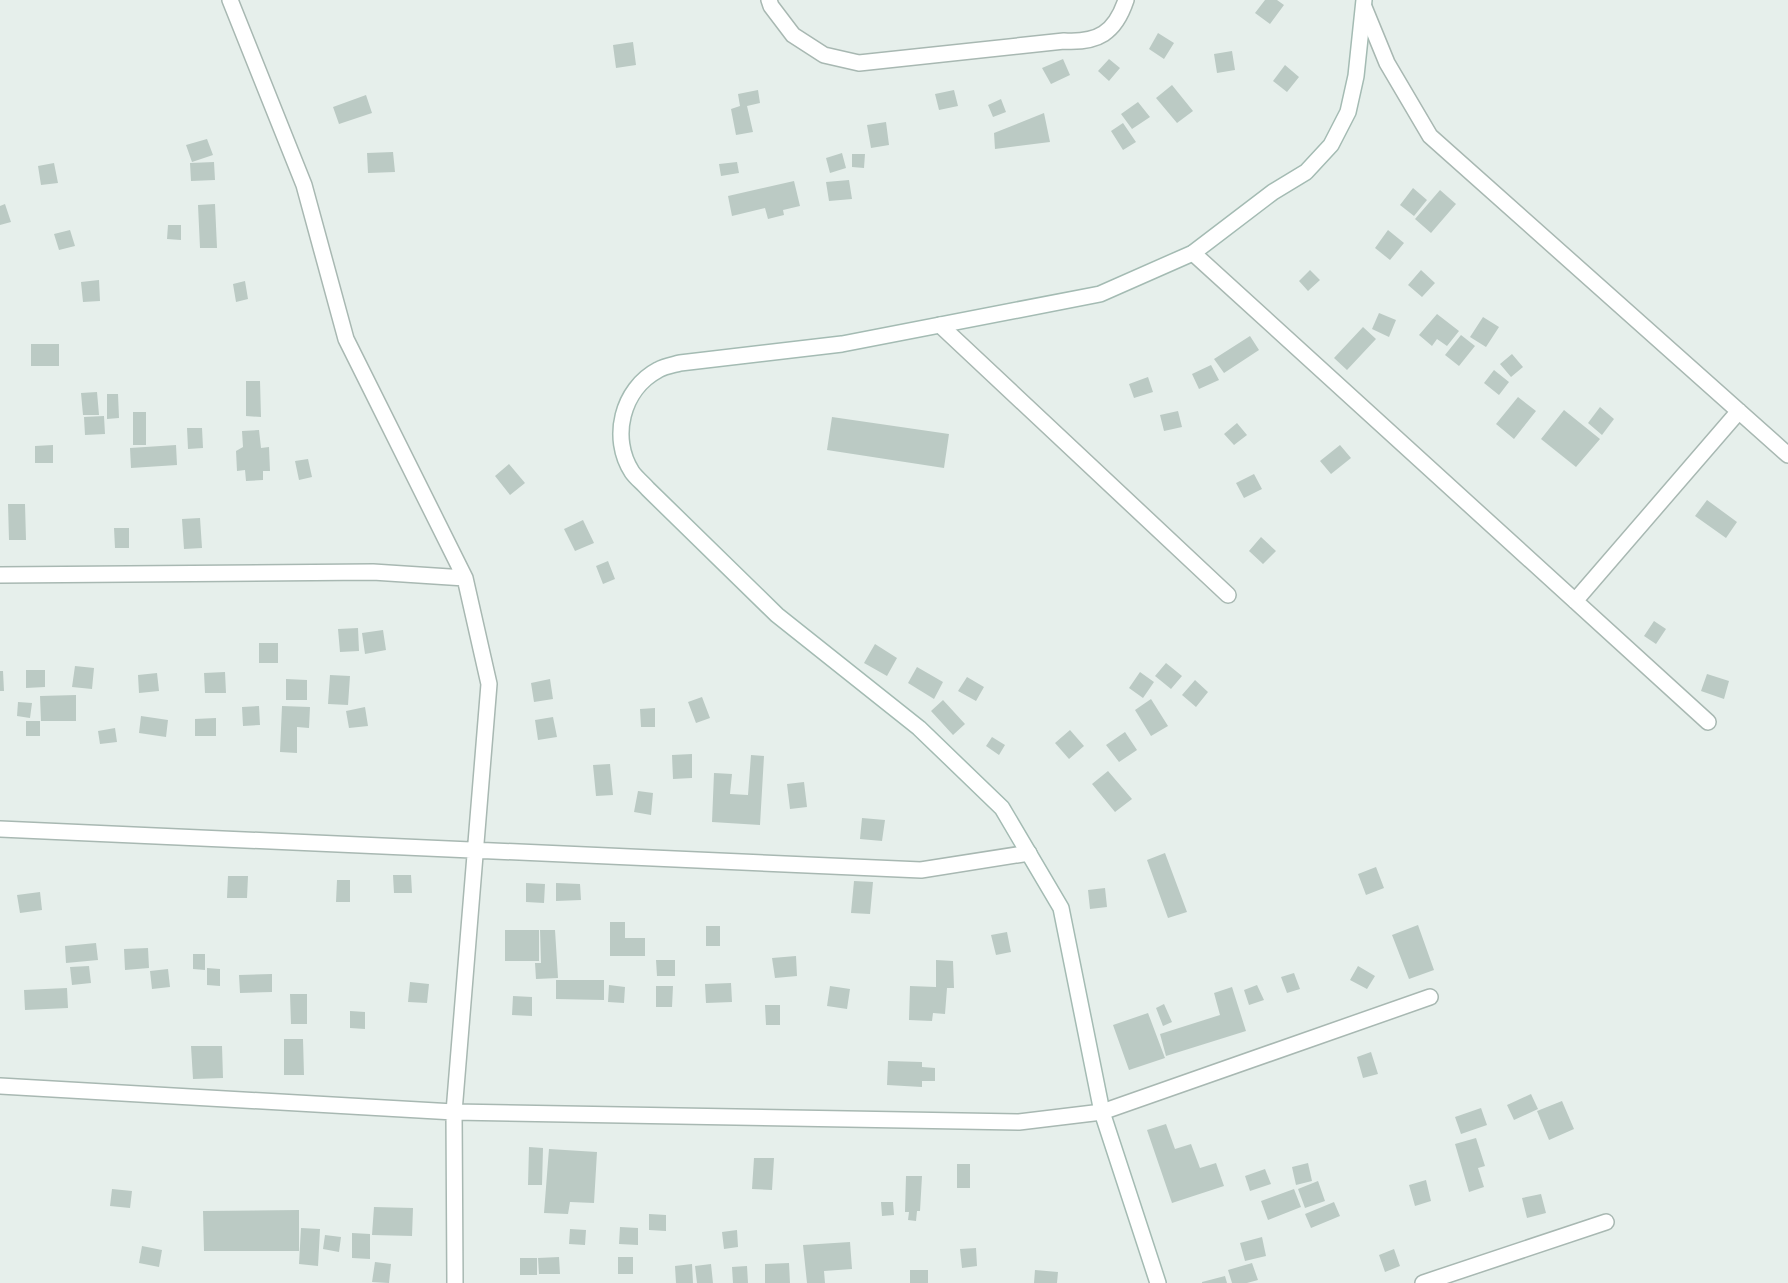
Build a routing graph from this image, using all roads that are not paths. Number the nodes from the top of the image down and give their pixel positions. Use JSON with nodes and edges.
{"nodes":[{"id":1,"x":230,"y":0,"type":"edge"},
{"id":2,"x":769,"y":0,"type":"edge"},
{"id":3,"x":1126,"y":0,"type":"edge"},
{"id":4,"x":1364,"y":3,"type":"edge"},
{"id":5,"x":1193,"y":253,"type":"junction"},
{"id":6,"x":940,"y":324,"type":"junction"},
{"id":7,"x":1739,"y":411,"type":"junction"},
{"id":8,"x":1788,"y":455,"type":"edge"},
{"id":9,"x":0,"y":575,"type":"edge"},
{"id":10,"x":465,"y":578,"type":"junction"},
{"id":11,"x":1228,"y":595,"type":"dead end"},
{"id":12,"x":1576,"y":601,"type":"junction"},
{"id":13,"x":1708,"y":722,"type":"dead end"},
{"id":14,"x":0,"y":830,"type":"edge"},
{"id":15,"x":476,"y":850,"type":"junction"},
{"id":16,"x":1029,"y":853,"type":"junction"},
{"id":17,"x":1430,"y":997,"type":"dead end"},
{"id":18,"x":0,"y":1086,"type":"edge"},
{"id":19,"x":454,"y":1112,"type":"junction"},
{"id":20,"x":1102,"y":1112,"type":"junction"},
{"id":21,"x":1606,"y":1222,"type":"dead end"},
{"id":22,"x":1447,"y":1279,"type":"edge"},
{"id":23,"x":455,"y":1283,"type":"edge"},
{"id":24,"x":1158,"y":1283,"type":"edge"},
{"id":25,"x":1423,"y":1283,"type":"edge"}],
"edges":[{"from":1,"to":10,"type":"street"},
{"from":2,"to":3,"type":"street"},
{"from":4,"to":5,"type":"street"},
{"from":4,"to":7,"type":"street"},
{"from":5,"to":6,"type":"street"},
{"from":5,"to":12,"type":"street"},
{"from":6,"to":11,"type":"street"},
{"from":6,"to":16,"type":"street"},
{"from":7,"to":8,"type":"street"},
{"from":7,"to":12,"type":"street"},
{"from":9,"to":10,"type":"street"},
{"from":10,"to":15,"type":"street"},
{"from":12,"to":13,"type":"street"},
{"from":14,"to":15,"type":"street"},
{"from":15,"to":16,"type":"street"},
{"from":15,"to":19,"type":"street"},
{"from":16,"to":20,"type":"street"},
{"from":17,"to":20,"type":"street"},
{"from":18,"to":19,"type":"street"},
{"from":19,"to":20,"type":"street"},
{"from":19,"to":23,"type":"street"},
{"from":20,"to":24,"type":"street"},
{"from":21,"to":22,"type":"street"},
{"from":22,"to":25,"type":"street"}]}
